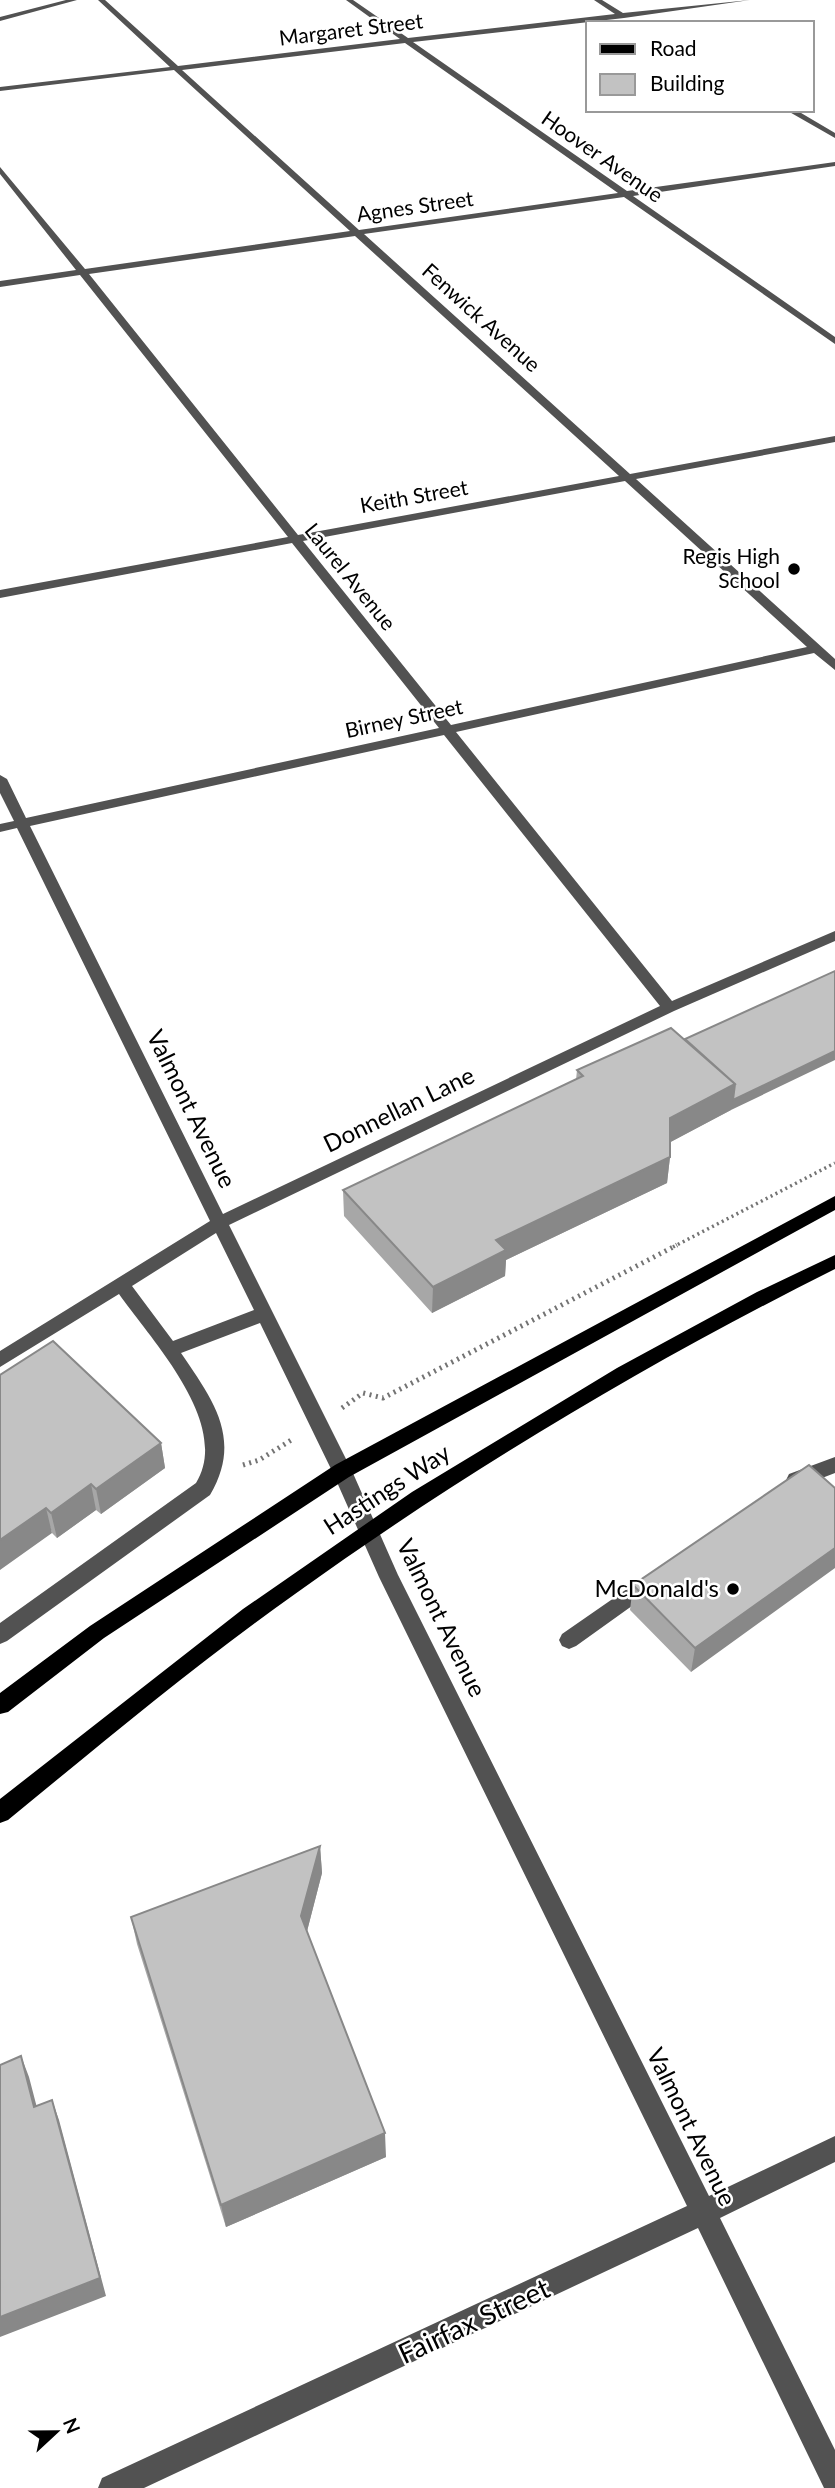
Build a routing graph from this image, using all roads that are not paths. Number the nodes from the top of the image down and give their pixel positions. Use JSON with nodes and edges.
{"nodes":[{"id":1,"x":74,"y":0,"type":"edge"},
{"id":2,"x":101,"y":0,"type":"edge"},
{"id":3,"x":349,"y":0,"type":"edge"},
{"id":4,"x":597,"y":0,"type":"edge"},
{"id":5,"x":747,"y":0,"type":"edge"},
{"id":6,"x":729,"y":1,"type":"edge"},
{"id":7,"x":623,"y":15,"type":"junction"},
{"id":8,"x":0,"y":19,"type":"edge"},
{"id":9,"x":633,"y":21,"type":"edge"},
{"id":10,"x":407,"y":41,"type":"junction"},
{"id":11,"x":177,"y":68,"type":"junction"},
{"id":12,"x":0,"y":89,"type":"edge"},
{"id":13,"x":793,"y":112,"type":"edge"},
{"id":14,"x":835,"y":136,"type":"edge"},
{"id":15,"x":835,"y":164,"type":"edge"},
{"id":16,"x":0,"y":169,"type":"edge"},
{"id":17,"x":625,"y":195,"type":"junction"},
{"id":18,"x":359,"y":233,"type":"junction"},
{"id":19,"x":81,"y":272,"type":"junction"},
{"id":20,"x":0,"y":284,"type":"edge"},
{"id":21,"x":835,"y":341,"type":"edge"},
{"id":22,"x":835,"y":439,"type":"edge"},
{"id":23,"x":628,"y":478,"type":"junction"},
{"id":24,"x":294,"y":538,"type":"junction"},
{"id":25,"x":0,"y":594,"type":"edge"},
{"id":26,"x":817,"y":649,"type":"junction"},
{"id":27,"x":835,"y":666,"type":"edge"},
{"id":28,"x":449,"y":731,"type":"junction"},
{"id":29,"x":0,"y":779,"type":"edge"},
{"id":30,"x":22,"y":823,"type":"junction"},
{"id":31,"x":0,"y":828,"type":"edge"},
{"id":32,"x":835,"y":936,"type":"edge"},
{"id":33,"x":669,"y":1008,"type":"junction"},
{"id":34,"x":835,"y":1202,"type":"edge"},
{"id":35,"x":219,"y":1223,"type":"junction"},
{"id":36,"x":835,"y":1261,"type":"edge"},
{"id":37,"x":121,"y":1284,"type":"junction"},
{"id":38,"x":263,"y":1314,"type":"junction"},
{"id":39,"x":168,"y":1350,"type":"junction"},
{"id":40,"x":0,"y":1360,"type":"edge"},
{"id":41,"x":835,"y":1465,"type":"edge"},
{"id":42,"x":342,"y":1471,"type":"junction"},
{"id":43,"x":782,"y":1487,"type":"edge"},
{"id":44,"x":369,"y":1531,"type":"junction"},
{"id":45,"x":670,"y":1568,"type":"edge"},
{"id":46,"x":0,"y":1635,"type":"edge"},
{"id":47,"x":569,"y":1640,"type":"dead end"},
{"id":48,"x":0,"y":1704,"type":"edge"},
{"id":49,"x":0,"y":1812,"type":"edge"},
{"id":50,"x":835,"y":2149,"type":"edge"},
{"id":51,"x":703,"y":2211,"type":"junction"},
{"id":52,"x":835,"y":2480,"type":"edge"},
{"id":53,"x":111,"y":2488,"type":"edge"}],
"edges":[{"from":1,"to":8,"type":"street"},
{"from":2,"to":11,"type":"street","name":"Fenwick Avenue"},
{"from":3,"to":10,"type":"street","name":"Hoover Avenue"},
{"from":4,"to":7,"type":"street"},
{"from":5,"to":6,"type":"street","name":"Margaret Street"},
{"from":6,"to":7,"type":"street","name":"Margaret Street"},
{"from":7,"to":9,"type":"street"},
{"from":7,"to":10,"type":"street","name":"Margaret Street"},
{"from":10,"to":11,"type":"street","name":"Margaret Street"},
{"from":10,"to":17,"type":"street","name":"Hoover Avenue"},
{"from":11,"to":12,"type":"street","name":"Margaret Street"},
{"from":11,"to":18,"type":"street","name":"Fenwick Avenue"},
{"from":13,"to":14,"type":"street"},
{"from":15,"to":17,"type":"street","name":"Agnes Street"},
{"from":16,"to":19,"type":"street","name":"Laurel Avenue"},
{"from":17,"to":18,"type":"street","name":"Agnes Street"},
{"from":17,"to":21,"type":"street","name":"Hoover Avenue"},
{"from":18,"to":19,"type":"street","name":"Agnes Street"},
{"from":18,"to":23,"type":"street","name":"Fenwick Avenue"},
{"from":19,"to":20,"type":"street","name":"Agnes Street"},
{"from":19,"to":24,"type":"street","name":"Laurel Avenue"},
{"from":22,"to":23,"type":"street","name":"Keith Street"},
{"from":23,"to":24,"type":"street","name":"Keith Street"},
{"from":23,"to":26,"type":"street","name":"Fenwick Avenue"},
{"from":24,"to":25,"type":"street","name":"Keith Street"},
{"from":24,"to":28,"type":"street","name":"Laurel Avenue"},
{"from":26,"to":27,"type":"street","name":"Fenwick Avenue"},
{"from":26,"to":28,"type":"street","name":"Birney Street"},
{"from":28,"to":30,"type":"street","name":"Birney Street"},
{"from":28,"to":33,"type":"street","name":"Laurel Avenue"},
{"from":29,"to":30,"type":"street","name":"Valmont Avenue"},
{"from":30,"to":31,"type":"street","name":"Birney Street"},
{"from":30,"to":35,"type":"street","name":"Valmont Avenue"},
{"from":32,"to":33,"type":"street","name":"Donnellan Lane"},
{"from":33,"to":35,"type":"street","name":"Donnellan Lane"},
{"from":34,"to":42,"type":"main road","name":"Hastings Way"},
{"from":35,"to":37,"type":"street","name":"Donnellan Lane"},
{"from":35,"to":38,"type":"street","name":"Valmont Avenue"},
{"from":36,"to":44,"type":"main road","name":"Hastings Way"},
{"from":37,"to":39,"type":"street"},
{"from":37,"to":40,"type":"street","name":"Donnellan Lane"},
{"from":38,"to":39,"type":"street"},
{"from":38,"to":42,"type":"street","name":"Valmont Avenue"},
{"from":39,"to":46,"type":"street"},
{"from":41,"to":43,"type":"street"},
{"from":42,"to":44,"type":"street","name":"Valmont Avenue"},
{"from":42,"to":48,"type":"main road","name":"Hastings Way"},
{"from":44,"to":49,"type":"main road","name":"Hastings Way"},
{"from":44,"to":51,"type":"street","name":"Valmont Avenue"},
{"from":45,"to":47,"type":"street"},
{"from":50,"to":51,"type":"street","name":"Fairfax Street"},
{"from":51,"to":52,"type":"street","name":"Valmont Avenue"},
{"from":51,"to":53,"type":"street","name":"Fairfax Street"}]}
